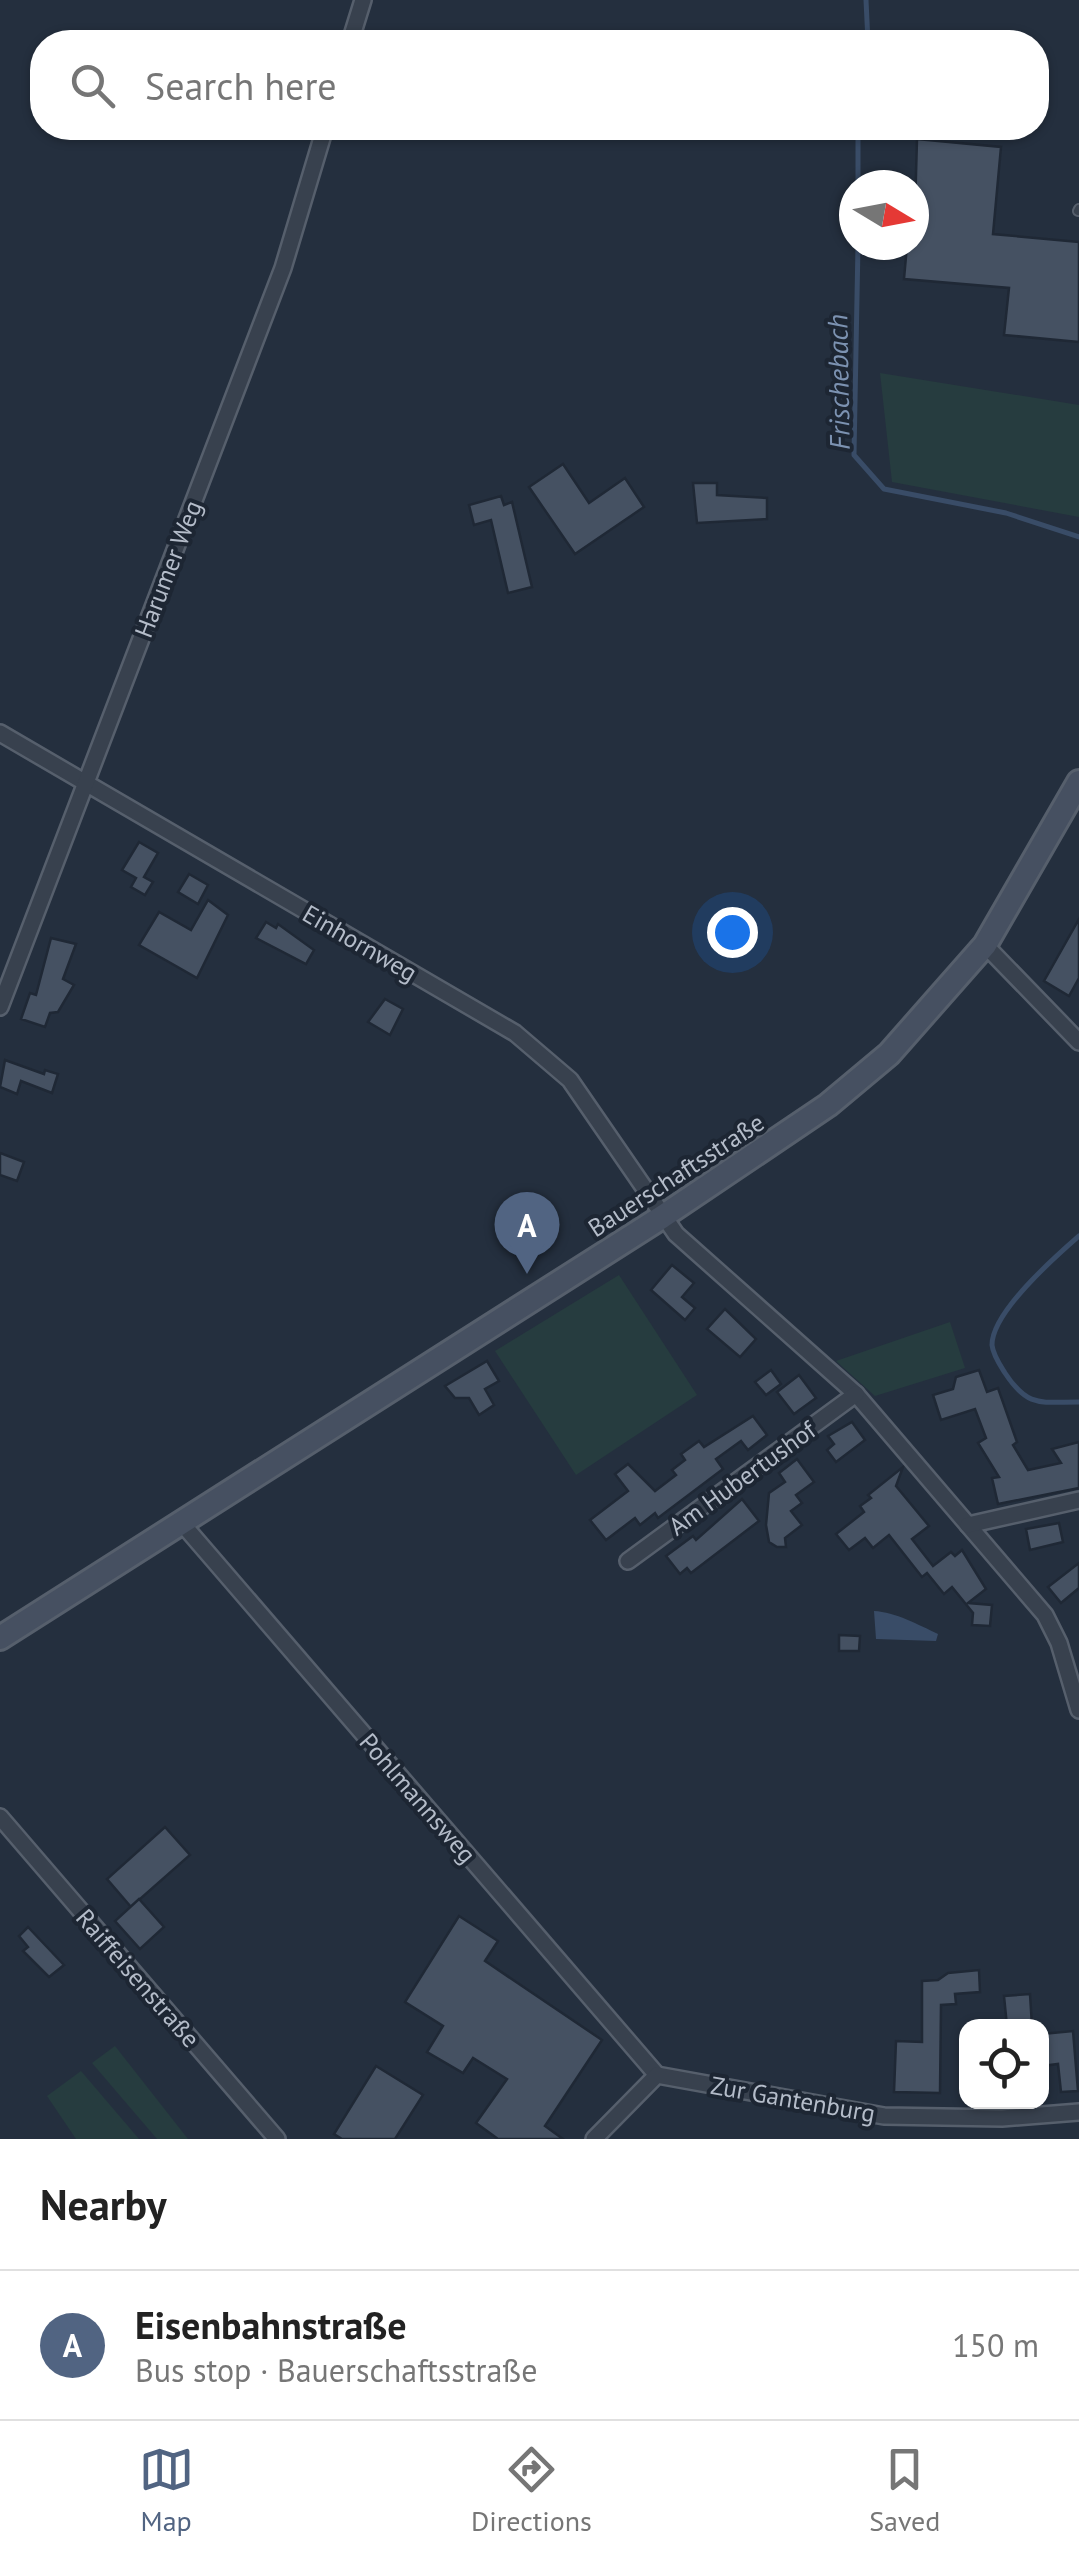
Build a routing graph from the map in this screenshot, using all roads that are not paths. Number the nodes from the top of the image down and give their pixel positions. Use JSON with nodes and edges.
{"nodes":[{"id":1,"x":363,"y":0,"type":"edge"},
{"id":2,"x":354,"y":30,"type":"edge"},
{"id":3,"x":321,"y":140,"type":"edge"},
{"id":4,"x":0,"y":734,"type":"edge"},
{"id":5,"x":84,"y":782,"type":"junction"},
{"id":6,"x":1079,"y":782,"type":"edge"},
{"id":7,"x":985,"y":945,"type":"junction"},
{"id":8,"x":0,"y":1006,"type":"edge"},
{"id":9,"x":1079,"y":1042,"type":"edge"},
{"id":10,"x":662,"y":1218,"type":"junction"},
{"id":11,"x":856,"y":1394,"type":"junction"},
{"id":12,"x":1079,"y":1500,"type":"edge"},
{"id":13,"x":180,"y":1521,"type":"junction"},
{"id":14,"x":968,"y":1525,"type":"junction"},
{"id":15,"x":628,"y":1561,"type":"dead end"},
{"id":16,"x":0,"y":1638,"type":"edge"},
{"id":17,"x":1079,"y":1710,"type":"edge"},
{"id":18,"x":0,"y":1817,"type":"edge"},
{"id":19,"x":657,"y":2076,"type":"junction"},
{"id":20,"x":1079,"y":2112,"type":"edge"},
{"id":21,"x":277,"y":2139,"type":"edge"},
{"id":22,"x":594,"y":2139,"type":"edge"}],
"edges":[{"from":1,"to":2,"type":"street"},
{"from":3,"to":5,"type":"street","name":"Harumer Weg"},
{"from":4,"to":5,"type":"street","name":"Einhornweg"},
{"from":5,"to":8,"type":"street","name":"Harumer Weg"},
{"from":5,"to":10,"type":"street","name":"Einhornweg"},
{"from":6,"to":7,"type":"street","name":"Bauerschaftsstraße"},
{"from":7,"to":9,"type":"street"},
{"from":7,"to":10,"type":"street","name":"Bauerschaftsstraße"},
{"from":10,"to":11,"type":"street","name":"Einhornweg"},
{"from":10,"to":13,"type":"street","name":"Bauerschaftsstraße"},
{"from":11,"to":14,"type":"street","name":"Einhornweg"},
{"from":11,"to":15,"type":"street","name":"Am Hubertushof"},
{"from":12,"to":14,"type":"street"},
{"from":13,"to":16,"type":"street","name":"Bauerschaftsstraße"},
{"from":13,"to":19,"type":"street","name":"Pohlmannsweg"},
{"from":14,"to":17,"type":"street","name":"Einhornweg"},
{"from":18,"to":21,"type":"street","name":"Raiffeisenstraße"},
{"from":19,"to":20,"type":"street","name":"Zur Gantenburg"},
{"from":19,"to":22,"type":"street"}]}
